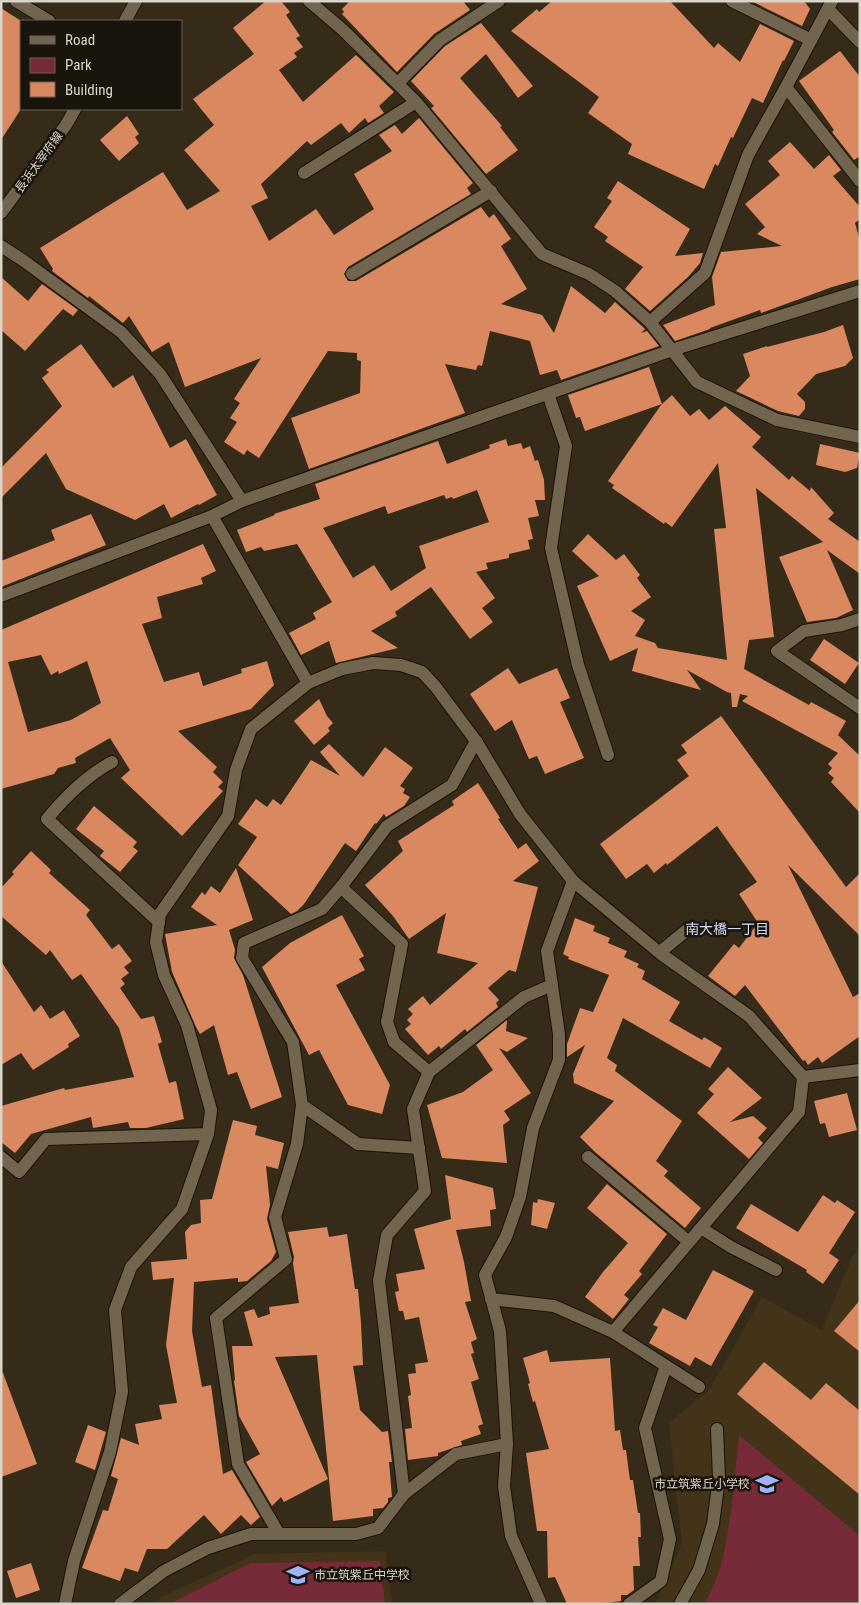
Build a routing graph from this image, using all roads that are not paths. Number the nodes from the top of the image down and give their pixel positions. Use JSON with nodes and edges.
{"nodes":[{"id":1,"x":16,"y":1,"type":"edge"},
{"id":2,"x":136,"y":1,"type":"edge"},
{"id":3,"x":309,"y":1,"type":"edge"},
{"id":4,"x":499,"y":1,"type":"edge"},
{"id":5,"x":732,"y":1,"type":"edge"},
{"id":6,"x":830,"y":5,"type":"edge"},
{"id":7,"x":47,"y":20,"type":"edge"},
{"id":8,"x":126,"y":20,"type":"edge"},
{"id":9,"x":811,"y":40,"type":"junction"},
{"id":10,"x":860,"y":42,"type":"edge"},
{"id":11,"x":398,"y":83,"type":"junction"},
{"id":12,"x":786,"y":87,"type":"junction"},
{"id":13,"x":416,"y":102,"type":"junction"},
{"id":14,"x":74,"y":110,"type":"edge"},
{"id":15,"x":304,"y":172,"type":"dead end"},
{"id":16,"x":860,"y":180,"type":"edge"},
{"id":17,"x":491,"y":191,"type":"junction"},
{"id":18,"x":1,"y":213,"type":"edge"},
{"id":19,"x":1,"y":246,"type":"edge"},
{"id":20,"x":352,"y":274,"type":"dead end"},
{"id":21,"x":860,"y":291,"type":"edge"},
{"id":22,"x":650,"y":322,"type":"junction"},
{"id":23,"x":672,"y":350,"type":"junction"},
{"id":24,"x":548,"y":394,"type":"junction"},
{"id":25,"x":860,"y":437,"type":"edge"},
{"id":26,"x":242,"y":501,"type":"junction"},
{"id":27,"x":212,"y":516,"type":"junction"},
{"id":28,"x":1,"y":596,"type":"edge"},
{"id":29,"x":860,"y":619,"type":"edge"},
{"id":30,"x":308,"y":683,"type":"junction"},
{"id":31,"x":860,"y":708,"type":"edge"},
{"id":32,"x":476,"y":741,"type":"junction"},
{"id":33,"x":608,"y":755,"type":"dead end"},
{"id":34,"x":112,"y":762,"type":"dead end"},
{"id":35,"x":573,"y":881,"type":"junction"},
{"id":36,"x":341,"y":887,"type":"junction"},
{"id":37,"x":159,"y":922,"type":"junction"},
{"id":38,"x":687,"y":930,"type":"dead end"},
{"id":39,"x":660,"y":952,"type":"junction"},
{"id":40,"x":552,"y":985,"type":"junction"},
{"id":41,"x":860,"y":1070,"type":"edge"},
{"id":42,"x":428,"y":1072,"type":"junction"},
{"id":43,"x":803,"y":1077,"type":"junction"},
{"id":44,"x":302,"y":1105,"type":"junction"},
{"id":45,"x":208,"y":1134,"type":"junction"},
{"id":46,"x":420,"y":1148,"type":"junction"},
{"id":47,"x":1,"y":1157,"type":"edge"},
{"id":48,"x":588,"y":1157,"type":"dead end"},
{"id":49,"x":701,"y":1228,"type":"junction"},
{"id":50,"x":689,"y":1242,"type":"junction"},
{"id":51,"x":776,"y":1270,"type":"dead end"},
{"id":52,"x":491,"y":1299,"type":"junction"},
{"id":53,"x":613,"y":1332,"type":"junction"},
{"id":54,"x":666,"y":1366,"type":"junction"},
{"id":55,"x":699,"y":1387,"type":"dead end"},
{"id":56,"x":717,"y":1429,"type":"dead end"},
{"id":57,"x":507,"y":1444,"type":"junction"},
{"id":58,"x":404,"y":1494,"type":"junction"},
{"id":59,"x":280,"y":1534,"type":"junction"},
{"id":60,"x":65,"y":1604,"type":"edge"},
{"id":61,"x":120,"y":1604,"type":"edge"},
{"id":62,"x":541,"y":1604,"type":"edge"},
{"id":63,"x":629,"y":1604,"type":"edge"},
{"id":64,"x":680,"y":1604,"type":"edge"}],
"edges":[{"from":1,"to":7,"type":"street"},
{"from":2,"to":8,"type":"street"},
{"from":3,"to":11,"type":"street"},
{"from":4,"to":11,"type":"street"},
{"from":5,"to":9,"type":"street"},
{"from":6,"to":9,"type":"street"},
{"from":6,"to":10,"type":"street"},
{"from":9,"to":12,"type":"street"},
{"from":11,"to":13,"type":"street"},
{"from":12,"to":16,"type":"street"},
{"from":12,"to":22,"type":"street"},
{"from":13,"to":15,"type":"street"},
{"from":13,"to":17,"type":"street"},
{"from":14,"to":18,"type":"street","name":"長浜太宰府線"},
{"from":17,"to":20,"type":"street"},
{"from":17,"to":22,"type":"street"},
{"from":19,"to":26,"type":"street"},
{"from":21,"to":23,"type":"street"},
{"from":22,"to":23,"type":"street"},
{"from":23,"to":24,"type":"street"},
{"from":23,"to":25,"type":"street"},
{"from":24,"to":26,"type":"street"},
{"from":24,"to":33,"type":"street"},
{"from":26,"to":27,"type":"street"},
{"from":27,"to":28,"type":"street"},
{"from":27,"to":30,"type":"street"},
{"from":29,"to":31,"type":"street"},
{"from":30,"to":32,"type":"street"},
{"from":30,"to":37,"type":"street"},
{"from":32,"to":35,"type":"street"},
{"from":32,"to":36,"type":"street"},
{"from":34,"to":37,"type":"street"},
{"from":35,"to":39,"type":"street"},
{"from":35,"to":40,"type":"street"},
{"from":36,"to":42,"type":"street"},
{"from":36,"to":44,"type":"street"},
{"from":37,"to":45,"type":"street"},
{"from":38,"to":39,"type":"street"},
{"from":39,"to":43,"type":"street"},
{"from":40,"to":42,"type":"street"},
{"from":40,"to":52,"type":"street"},
{"from":41,"to":43,"type":"street"},
{"from":42,"to":46,"type":"street"},
{"from":43,"to":49,"type":"street"},
{"from":44,"to":46,"type":"street"},
{"from":44,"to":59,"type":"street"},
{"from":45,"to":47,"type":"street"},
{"from":45,"to":60,"type":"street"},
{"from":46,"to":58,"type":"street"},
{"from":48,"to":50,"type":"street"},
{"from":49,"to":50,"type":"street"},
{"from":49,"to":51,"type":"street"},
{"from":50,"to":53,"type":"street"},
{"from":52,"to":53,"type":"street"},
{"from":52,"to":57,"type":"street"},
{"from":53,"to":54,"type":"street"},
{"from":54,"to":55,"type":"street"},
{"from":54,"to":63,"type":"street"},
{"from":56,"to":64,"type":"street"},
{"from":57,"to":58,"type":"street"},
{"from":57,"to":62,"type":"street"},
{"from":58,"to":59,"type":"street"},
{"from":59,"to":61,"type":"street"}]}
